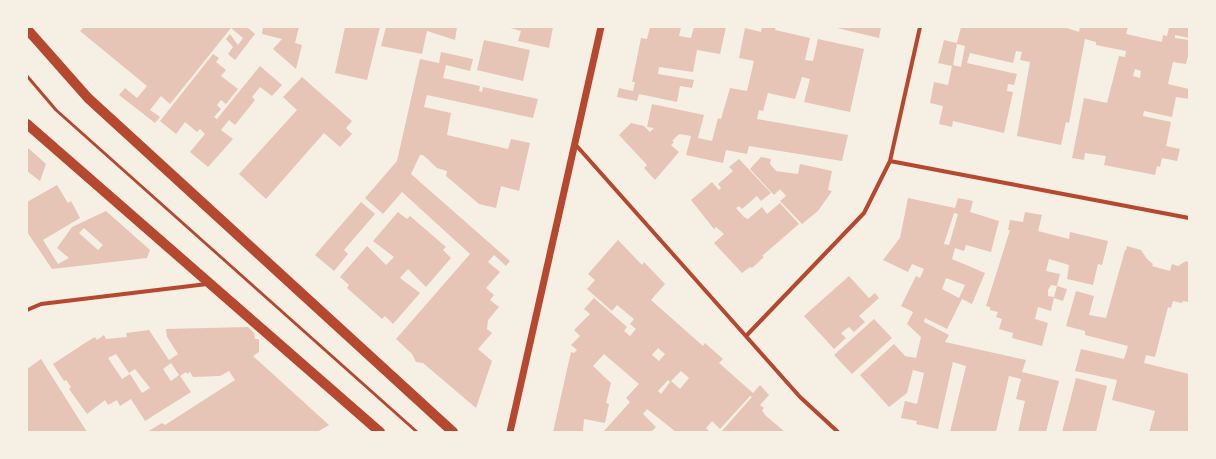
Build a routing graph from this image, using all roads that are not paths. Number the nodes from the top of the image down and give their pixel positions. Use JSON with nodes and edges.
{"nodes":[{"id":1,"x":602,"y":27,"type":"edge"},
{"id":2,"x":920,"y":27,"type":"edge"},
{"id":3,"x":27,"y":29,"type":"edge"},
{"id":4,"x":27,"y":76,"type":"edge"},
{"id":5,"x":27,"y":124,"type":"edge"},
{"id":6,"x":574,"y":143,"type":"junction"},
{"id":7,"x":890,"y":161,"type":"junction"},
{"id":8,"x":1189,"y":218,"type":"edge"},
{"id":9,"x":210,"y":284,"type":"junction"},
{"id":10,"x":27,"y":310,"type":"edge"},
{"id":11,"x":747,"y":335,"type":"junction"},
{"id":12,"x":380,"y":432,"type":"edge"},
{"id":13,"x":417,"y":432,"type":"edge"},
{"id":14,"x":452,"y":432,"type":"edge"},
{"id":15,"x":510,"y":432,"type":"edge"},
{"id":16,"x":838,"y":432,"type":"edge"}],
"edges":[{"from":1,"to":6,"type":"street"},
{"from":2,"to":7,"type":"street"},
{"from":3,"to":14,"type":"main road"},
{"from":4,"to":13,"type":"lane"},
{"from":5,"to":9,"type":"main road"},
{"from":6,"to":11,"type":"street"},
{"from":6,"to":15,"type":"street"},
{"from":7,"to":8,"type":"street"},
{"from":7,"to":11,"type":"street"},
{"from":9,"to":10,"type":"street"},
{"from":9,"to":12,"type":"main road"},
{"from":11,"to":16,"type":"street"}]}
